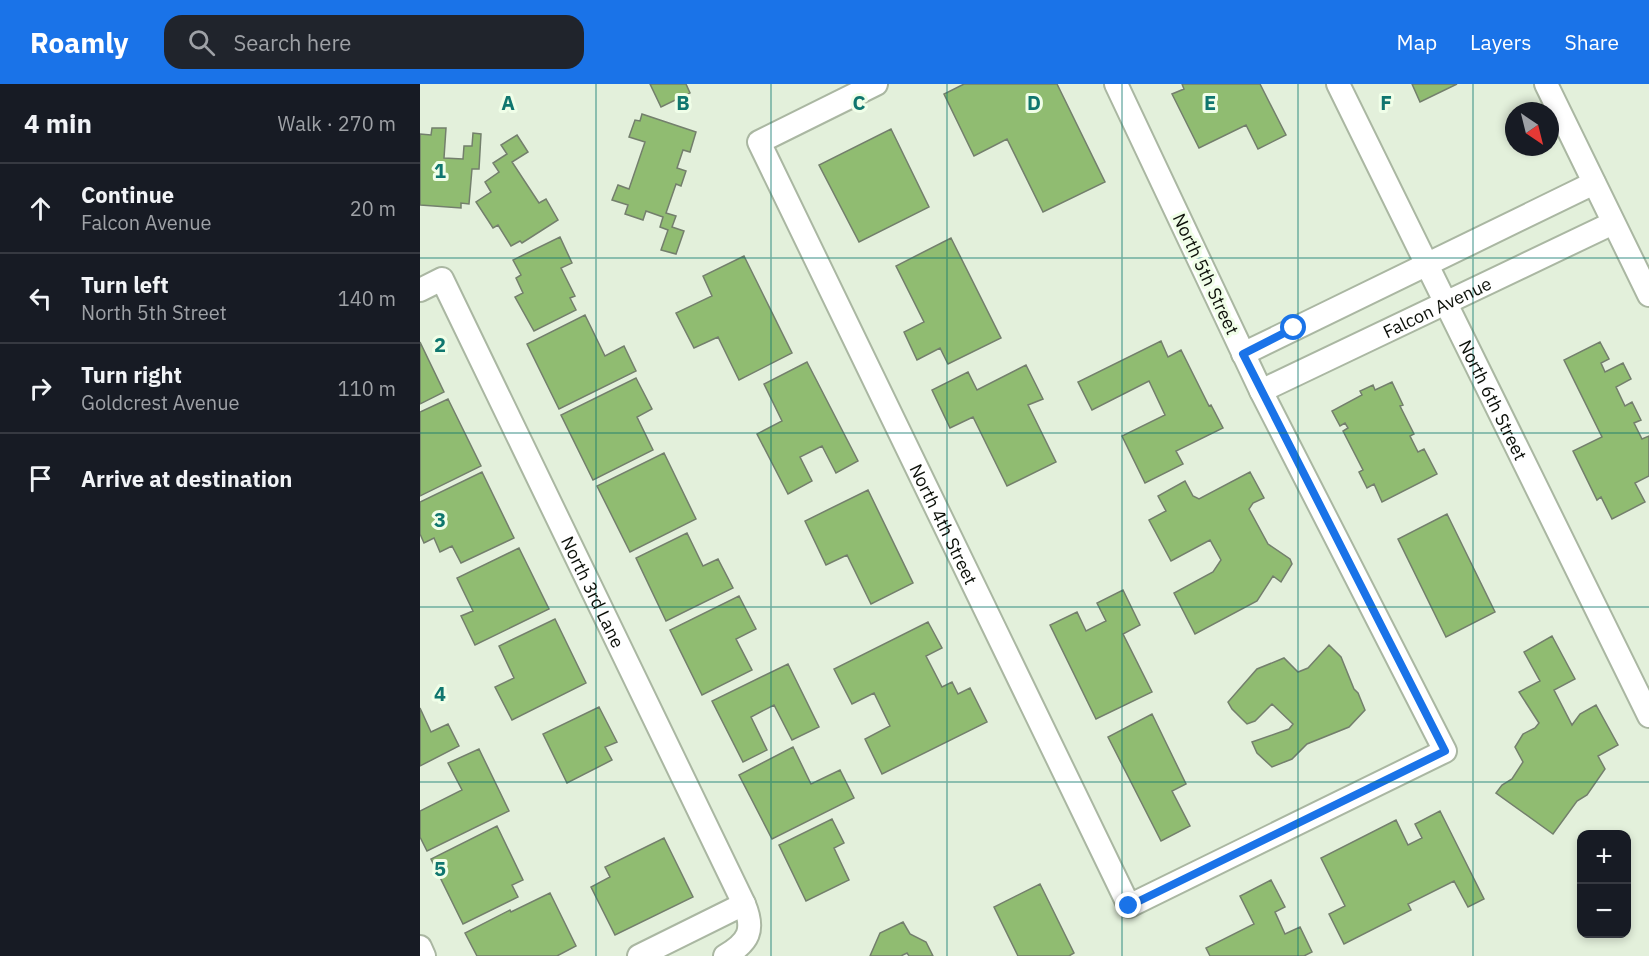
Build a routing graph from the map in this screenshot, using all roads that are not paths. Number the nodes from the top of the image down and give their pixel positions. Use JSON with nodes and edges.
{"nodes":[{"id":1,"x":876,"y":84,"type":"edge"},
{"id":2,"x":1116,"y":84,"type":"edge"},
{"id":3,"x":1338,"y":84,"type":"edge"},
{"id":4,"x":1546,"y":84,"type":"edge"},
{"id":5,"x":1594,"y":183,"type":"junction"},
{"id":6,"x":1613,"y":223,"type":"junction"},
{"id":7,"x":1426,"y":264,"type":"junction"},
{"id":8,"x":420,"y":290,"type":"edge"},
{"id":9,"x":1649,"y":295,"type":"edge"},
{"id":10,"x":1445,"y":302,"type":"junction"},
{"id":11,"x":1243,"y":354,"type":"junction"},
{"id":12,"x":1261,"y":391,"type":"junction"},
{"id":13,"x":1649,"y":716,"type":"edge"},
{"id":14,"x":1445,"y":751,"type":"joint"},
{"id":15,"x":744,"y":904,"type":"junction"},
{"id":16,"x":420,"y":947,"type":"edge"},
{"id":17,"x":424,"y":956,"type":"edge"},
{"id":18,"x":639,"y":956,"type":"edge"},
{"id":19,"x":725,"y":956,"type":"edge"}],
"edges":[{"from":1,"to":14,"type":"street","name":"North 4th Street"},
{"from":2,"to":11,"type":"street","name":"North 5th Street"},
{"from":3,"to":7,"type":"street","name":"North 6th Street"},
{"from":4,"to":5,"type":"street"},
{"from":5,"to":6,"type":"street"},
{"from":5,"to":7,"type":"street"},
{"from":6,"to":9,"type":"street"},
{"from":6,"to":10,"type":"street","name":"Falcon Avenue"},
{"from":7,"to":10,"type":"street","name":"North 6th Street"},
{"from":7,"to":11,"type":"street"},
{"from":8,"to":15,"type":"street","name":"North 3rd Lane"},
{"from":10,"to":12,"type":"street","name":"Falcon Avenue"},
{"from":10,"to":13,"type":"street","name":"North 6th Street"},
{"from":11,"to":12,"type":"street","name":"North 5th Street"},
{"from":12,"to":14,"type":"street","name":"North 5th Street"},
{"from":15,"to":18,"type":"street"},
{"from":15,"to":19,"type":"street","name":"North 3rd Lane"},
{"from":16,"to":17,"type":"street"}]}
